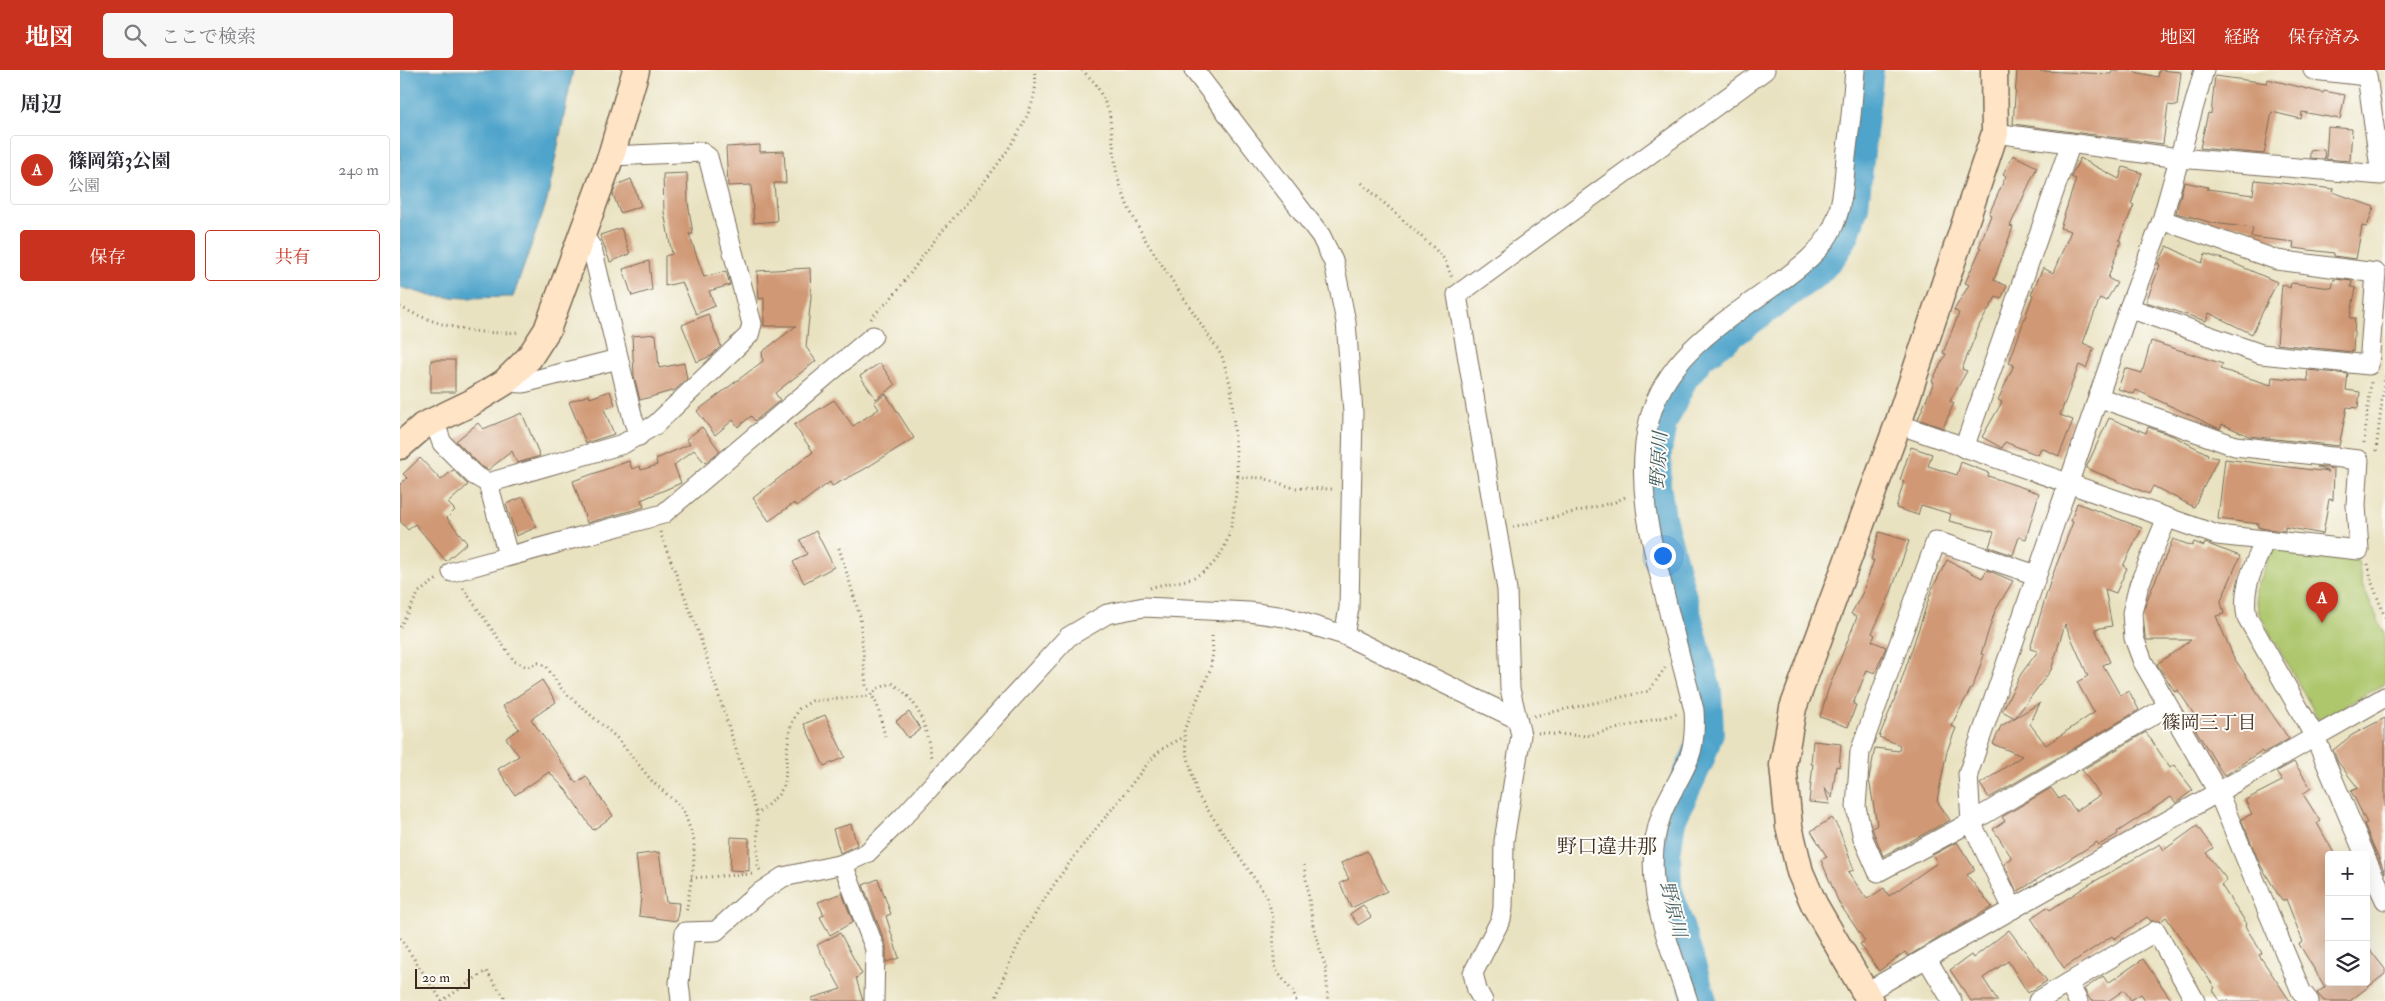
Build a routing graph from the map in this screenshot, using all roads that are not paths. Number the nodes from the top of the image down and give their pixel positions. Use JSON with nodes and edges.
{"nodes":[{"id":1,"x":636,"y":70,"type":"edge"},
{"id":2,"x":1194,"y":70,"type":"edge"},
{"id":3,"x":1765,"y":70,"type":"edge"},
{"id":4,"x":1855,"y":70,"type":"edge"},
{"id":5,"x":1994,"y":70,"type":"edge"},
{"id":6,"x":2204,"y":70,"type":"edge"},
{"id":7,"x":2313,"y":70,"type":"edge"},
{"id":8,"x":1995,"y":132,"type":"junction"},
{"id":9,"x":2071,"y":143,"type":"junction"},
{"id":10,"x":611,"y":156,"type":"junction"},
{"id":11,"x":2179,"y":158,"type":"junction"},
{"id":12,"x":2162,"y":220,"type":"junction"},
{"id":13,"x":583,"y":235,"type":"junction"},
{"id":14,"x":2129,"y":308,"type":"junction"},
{"id":15,"x":873,"y":336,"type":"dead end"},
{"id":16,"x":618,"y":359,"type":"junction"},
{"id":17,"x":504,"y":382,"type":"junction"},
{"id":18,"x":2098,"y":397,"type":"junction"},
{"id":19,"x":434,"y":422,"type":"junction"},
{"id":20,"x":1898,"y":424,"type":"junction"},
{"id":21,"x":639,"y":436,"type":"junction"},
{"id":22,"x":400,"y":446,"type":"edge"},
{"id":23,"x":1964,"y":448,"type":"junction"},
{"id":24,"x":488,"y":482,"type":"junction"},
{"id":25,"x":2069,"y":482,"type":"junction"},
{"id":26,"x":2167,"y":518,"type":"junction"},
{"id":27,"x":2266,"y":540,"type":"junction"},
{"id":28,"x":508,"y":555,"type":"junction"},
{"id":29,"x":452,"y":572,"type":"road end"},
{"id":30,"x":2036,"y":575,"type":"junction"},
{"id":31,"x":1344,"y":635,"type":"junction"},
{"id":32,"x":2385,"y":696,"type":"edge"},
{"id":33,"x":2168,"y":706,"type":"junction"},
{"id":34,"x":1518,"y":725,"type":"junction"},
{"id":35,"x":2315,"y":737,"type":"junction"},
{"id":36,"x":2218,"y":792,"type":"junction"},
{"id":37,"x":1971,"y":822,"type":"junction"},
{"id":38,"x":2362,"y":851,"type":"edge"},
{"id":39,"x":843,"y":864,"type":"junction"},
{"id":40,"x":2370,"y":868,"type":"edge"},
{"id":41,"x":2385,"y":900,"type":"edge"},
{"id":42,"x":2013,"y":909,"type":"junction"},
{"id":43,"x":1927,"y":959,"type":"junction"},
{"id":44,"x":2068,"y":983,"type":"junction"},
{"id":45,"x":1867,"y":997,"type":"edge"},
{"id":46,"x":681,"y":1001,"type":"edge"},
{"id":47,"x":874,"y":1001,"type":"edge"},
{"id":48,"x":1483,"y":1001,"type":"edge"},
{"id":49,"x":1688,"y":1001,"type":"edge"},
{"id":50,"x":1952,"y":1001,"type":"edge"},
{"id":51,"x":2038,"y":1001,"type":"edge"},
{"id":52,"x":2078,"y":1001,"type":"edge"},
{"id":53,"x":2195,"y":1001,"type":"edge"},
{"id":54,"x":2309,"y":1001,"type":"edge"}],
"edges":[{"from":1,"to":10,"type":"street"},
{"from":2,"to":31,"type":"street"},
{"from":3,"to":34,"type":"street"},
{"from":4,"to":49,"type":"street"},
{"from":5,"to":8,"type":"street"},
{"from":6,"to":11,"type":"street"},
{"from":7,"to":11,"type":"street"},
{"from":8,"to":9,"type":"street"},
{"from":8,"to":20,"type":"street"},
{"from":9,"to":11,"type":"street"},
{"from":9,"to":23,"type":"street"},
{"from":10,"to":13,"type":"street"},
{"from":10,"to":21,"type":"street"},
{"from":11,"to":12,"type":"street"},
{"from":12,"to":14,"type":"street"},
{"from":12,"to":14,"type":"street"},
{"from":13,"to":16,"type":"street"},
{"from":13,"to":17,"type":"street"},
{"from":14,"to":18,"type":"street"},
{"from":15,"to":28,"type":"street"},
{"from":16,"to":17,"type":"street"},
{"from":16,"to":21,"type":"street"},
{"from":17,"to":19,"type":"street"},
{"from":18,"to":25,"type":"street"},
{"from":18,"to":27,"type":"street"},
{"from":19,"to":22,"type":"street"},
{"from":19,"to":24,"type":"street"},
{"from":20,"to":23,"type":"street"},
{"from":20,"to":45,"type":"street"},
{"from":21,"to":24,"type":"street"},
{"from":23,"to":25,"type":"street"},
{"from":24,"to":28,"type":"street"},
{"from":25,"to":26,"type":"street"},
{"from":25,"to":30,"type":"street"},
{"from":26,"to":27,"type":"street"},
{"from":26,"to":33,"type":"street"},
{"from":27,"to":35,"type":"street"},
{"from":28,"to":29,"type":"street"},
{"from":30,"to":37,"type":"street"},
{"from":30,"to":37,"type":"street"},
{"from":31,"to":34,"type":"street"},
{"from":31,"to":39,"type":"street"},
{"from":32,"to":35,"type":"street"},
{"from":33,"to":36,"type":"street"},
{"from":33,"to":37,"type":"street"},
{"from":34,"to":48,"type":"street"},
{"from":35,"to":36,"type":"street"},
{"from":35,"to":38,"type":"street"},
{"from":36,"to":42,"type":"street"},
{"from":36,"to":54,"type":"street"},
{"from":37,"to":42,"type":"street"},
{"from":39,"to":46,"type":"street"},
{"from":39,"to":47,"type":"street"},
{"from":40,"to":41,"type":"street"},
{"from":42,"to":43,"type":"street"},
{"from":43,"to":45,"type":"street"},
{"from":43,"to":50,"type":"street"},
{"from":44,"to":51,"type":"street"},
{"from":44,"to":52,"type":"street"},
{"from":44,"to":53,"type":"street"}]}
